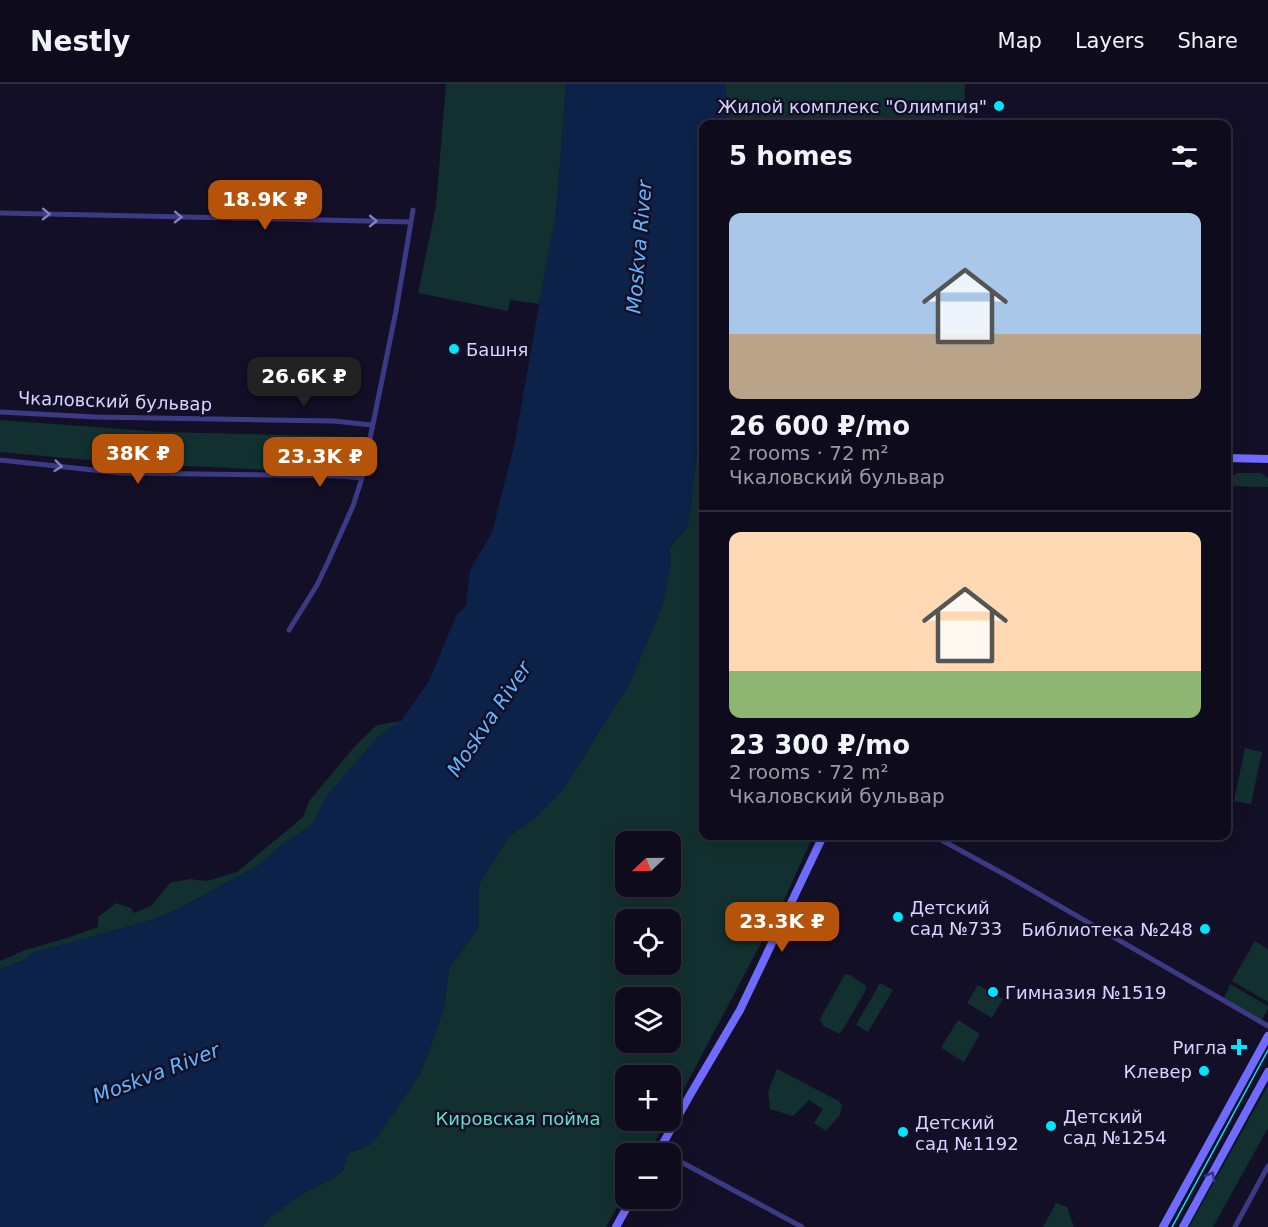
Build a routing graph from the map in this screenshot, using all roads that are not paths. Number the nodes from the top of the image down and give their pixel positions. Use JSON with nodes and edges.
{"nodes":[{"id":1,"x":412,"y":210,"type":"dead end"},
{"id":2,"x":0,"y":213,"type":"edge"},
{"id":3,"x":411,"y":222,"type":"junction"},
{"id":4,"x":0,"y":412,"type":"edge"},
{"id":5,"x":372,"y":425,"type":"junction"},
{"id":6,"x":1231,"y":458,"type":"edge"},
{"id":7,"x":1268,"y":459,"type":"edge"},
{"id":8,"x":0,"y":460,"type":"edge"},
{"id":9,"x":362,"y":478,"type":"junction"},
{"id":10,"x":289,"y":630,"type":"dead end"},
{"id":11,"x":821,"y":840,"type":"edge"},
{"id":12,"x":941,"y":840,"type":"edge"},
{"id":13,"x":1268,"y":1026,"type":"edge"},
{"id":14,"x":1268,"y":1036,"type":"edge"},
{"id":15,"x":1268,"y":1072,"type":"edge"},
{"id":16,"x":666,"y":1143,"type":"edge"},
{"id":17,"x":681,"y":1162,"type":"edge"},
{"id":18,"x":1268,"y":1166,"type":"edge"},
{"id":19,"x":626,"y":1209,"type":"edge"},
{"id":20,"x":616,"y":1227,"type":"edge"},
{"id":21,"x":802,"y":1227,"type":"edge"},
{"id":22,"x":1163,"y":1227,"type":"edge"},
{"id":23,"x":1183,"y":1227,"type":"edge"},
{"id":24,"x":1235,"y":1227,"type":"edge"}],
"edges":[{"from":1,"to":3,"type":"street"},
{"from":2,"to":3,"type":"street","one_way":true},
{"from":3,"to":5,"type":"street"},
{"from":4,"to":5,"type":"street","name":"Чкаловский бульвар"},
{"from":5,"to":9,"type":"street"},
{"from":6,"to":7,"type":"street"},
{"from":8,"to":9,"type":"street","one_way":true},
{"from":9,"to":10,"type":"street"},
{"from":11,"to":16,"type":"street"},
{"from":12,"to":13,"type":"street"},
{"from":14,"to":22,"type":"street"},
{"from":23,"to":15,"type":"street","one_way":true},
{"from":17,"to":21,"type":"street"},
{"from":18,"to":24,"type":"street"},
{"from":19,"to":20,"type":"street"}]}
